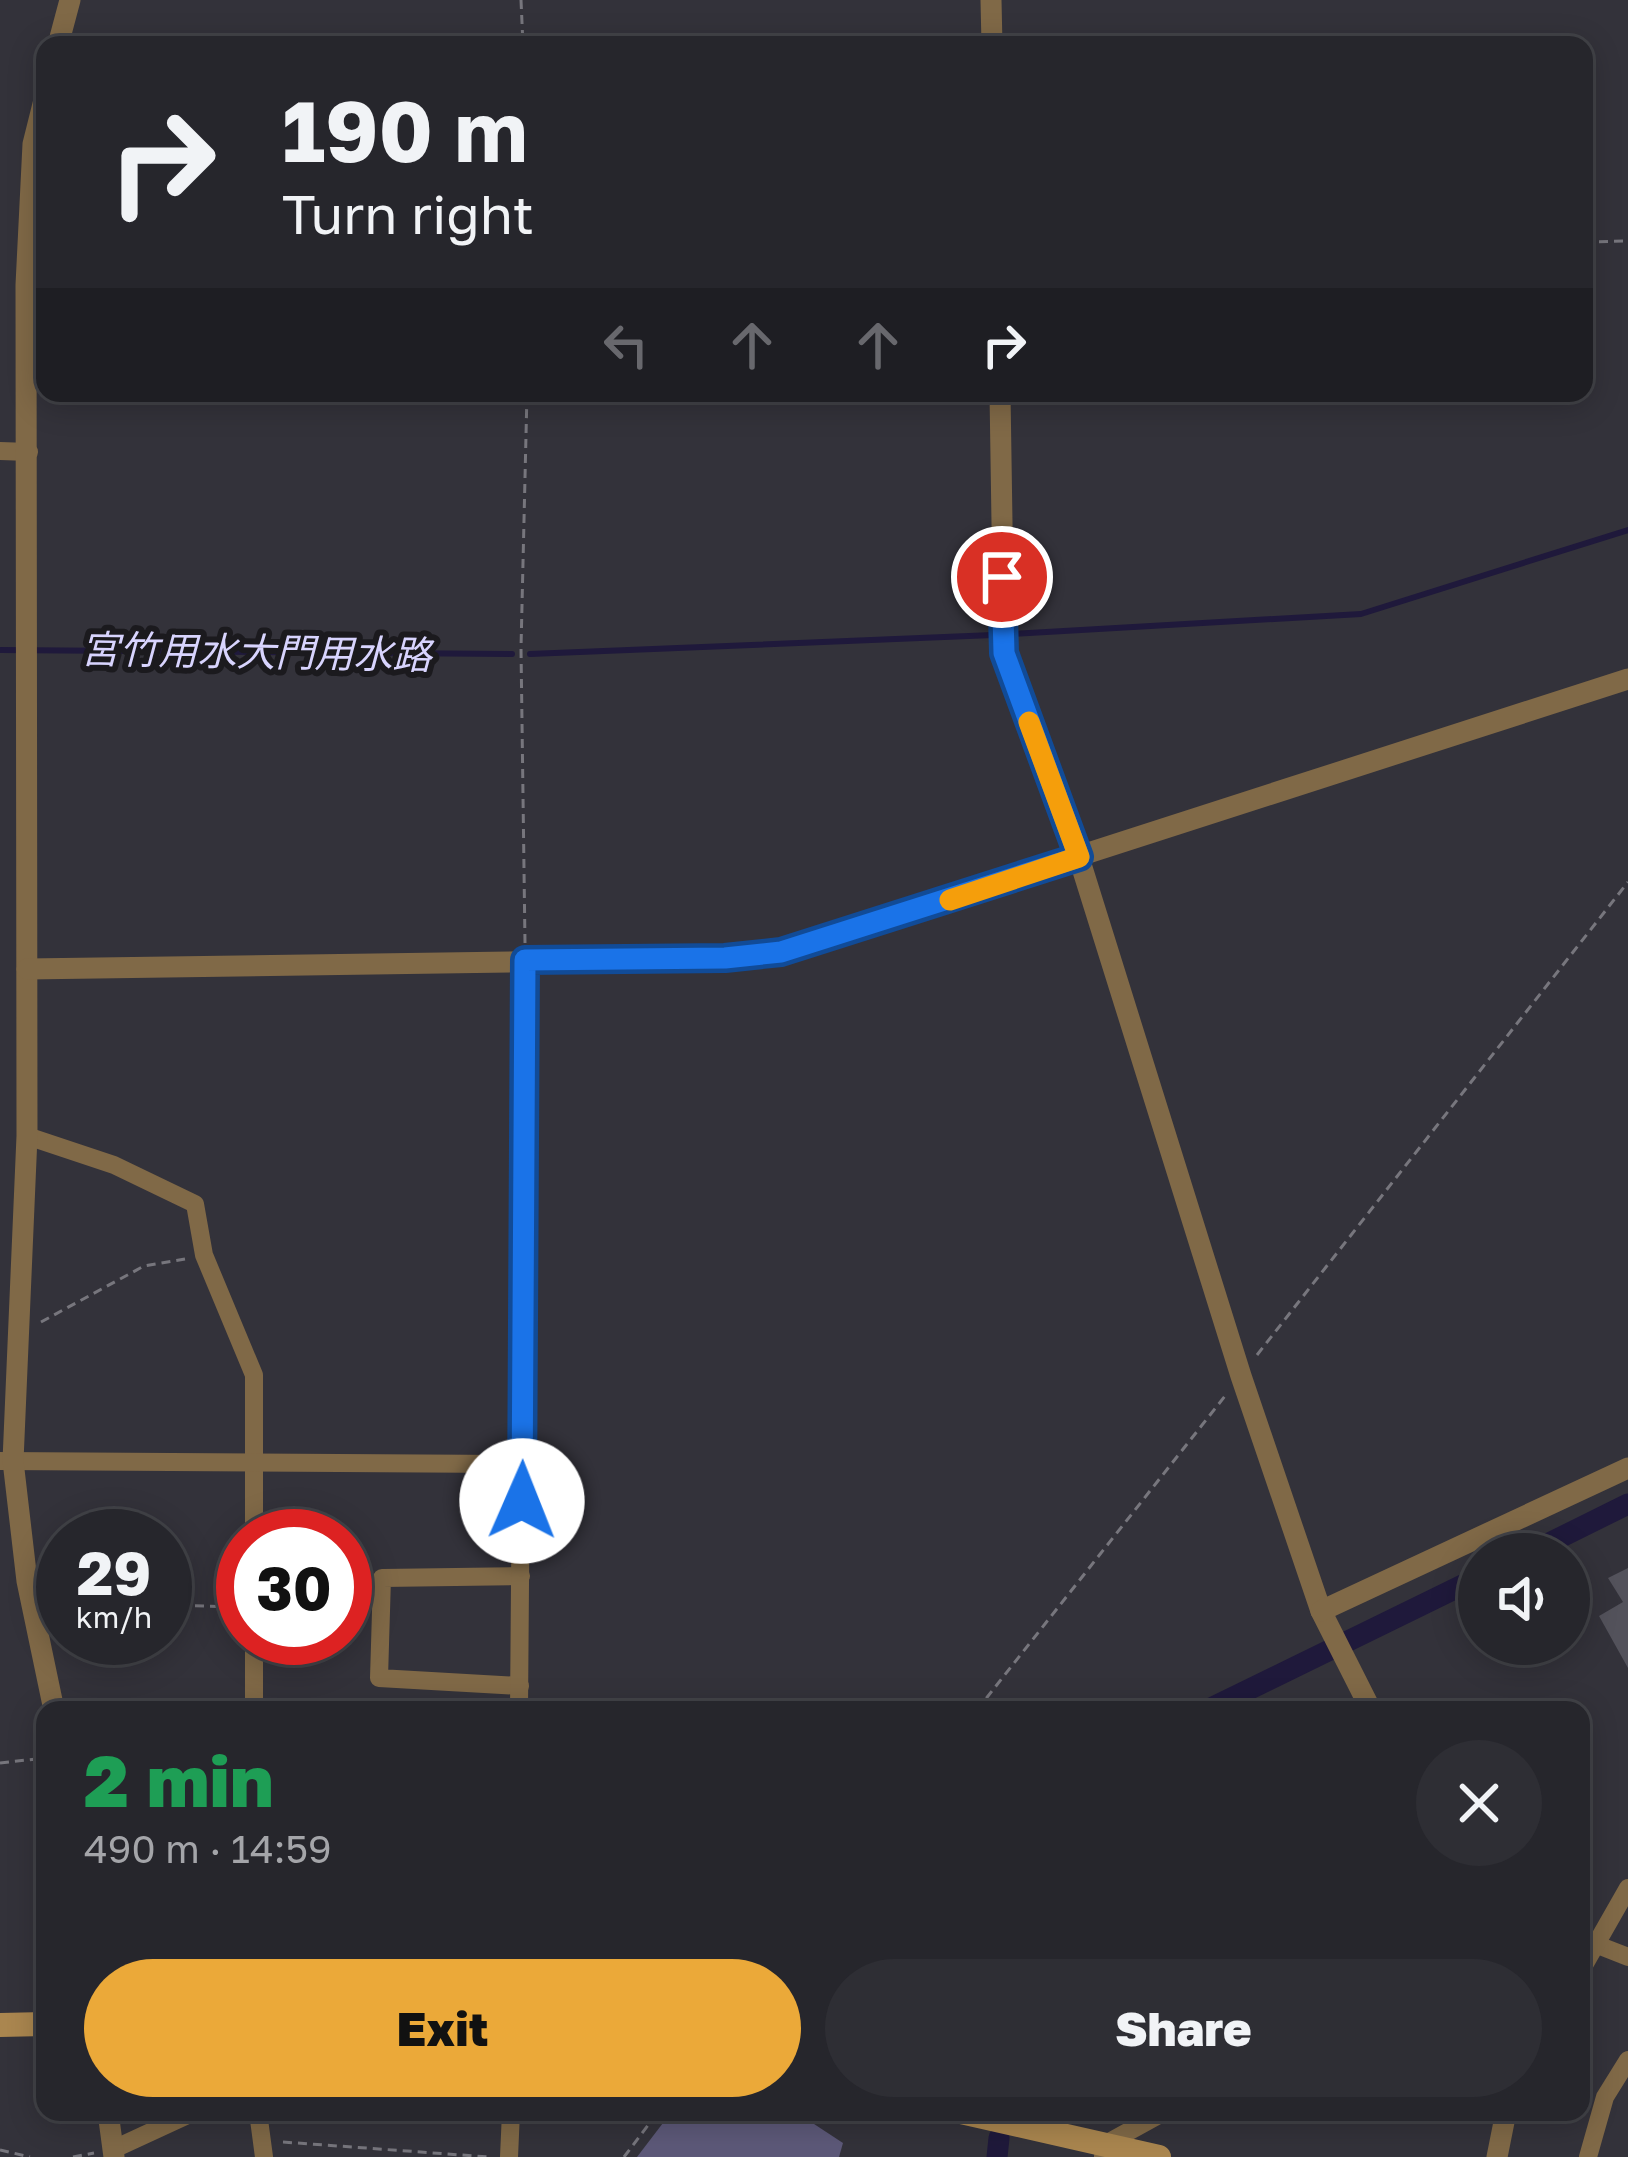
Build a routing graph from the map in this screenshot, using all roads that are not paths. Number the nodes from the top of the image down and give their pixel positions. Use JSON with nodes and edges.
{"nodes":[{"id":1,"x":70,"y":0,"type":"edge"},
{"id":2,"x":991,"y":0,"type":"edge"},
{"id":3,"x":60,"y":36,"type":"edge"},
{"id":4,"x":992,"y":36,"type":"edge"},
{"id":5,"x":36,"y":132,"type":"edge"},
{"id":6,"x":1000,"y":402,"type":"edge"},
{"id":7,"x":0,"y":451,"type":"edge"},
{"id":8,"x":29,"y":452,"type":"junction"},
{"id":9,"x":1628,"y":679,"type":"edge"},
{"id":10,"x":1079,"y":857,"type":"junction"},
{"id":11,"x":525,"y":960,"type":"junction"},
{"id":12,"x":28,"y":969,"type":"junction"},
{"id":13,"x":28,"y":1136,"type":"junction"},
{"id":14,"x":6,"y":1461,"type":"edge"},
{"id":15,"x":523,"y":1464,"type":"junction"},
{"id":16,"x":254,"y":1466,"type":"junction"},
{"id":17,"x":1628,"y":1468,"type":"edge"},
{"id":18,"x":254,"y":1509,"type":"edge"},
{"id":19,"x":521,"y":1576,"type":"junction"},
{"id":20,"x":1321,"y":1611,"type":"junction"},
{"id":21,"x":254,"y":1665,"type":"edge"},
{"id":22,"x":520,"y":1685,"type":"junction"},
{"id":23,"x":52,"y":1701,"type":"edge"},
{"id":24,"x":254,"y":1701,"type":"edge"},
{"id":25,"x":519,"y":1701,"type":"edge"},
{"id":26,"x":1366,"y":1701,"type":"edge"},
{"id":27,"x":1628,"y":1888,"type":"edge"},
{"id":28,"x":1595,"y":1944,"type":"junction"},
{"id":29,"x":1590,"y":1953,"type":"edge"},
{"id":30,"x":1628,"y":1957,"type":"edge"},
{"id":31,"x":36,"y":2024,"type":"edge"},
{"id":32,"x":0,"y":2026,"type":"edge"},
{"id":33,"x":1628,"y":2060,"type":"edge"},
{"id":34,"x":109,"y":2121,"type":"edge"},
{"id":35,"x":176,"y":2121,"type":"edge"},
{"id":36,"x":511,"y":2121,"type":"edge"},
{"id":37,"x":994,"y":2121,"type":"edge"},
{"id":38,"x":1150,"y":2121,"type":"edge"},
{"id":39,"x":1504,"y":2121,"type":"edge"},
{"id":40,"x":1103,"y":2151,"type":"edge"},
{"id":41,"x":114,"y":2153,"type":"edge"},
{"id":42,"x":509,"y":2157,"type":"edge"},
{"id":43,"x":1159,"y":2157,"type":"edge"},
{"id":44,"x":1497,"y":2157,"type":"edge"},
{"id":45,"x":1588,"y":2157,"type":"edge"}],
"edges":[{"from":1,"to":3,"type":"street"},
{"from":2,"to":4,"type":"street"},
{"from":5,"to":8,"type":"street"},
{"from":6,"to":10,"type":"street"},
{"from":7,"to":8,"type":"street"},
{"from":8,"to":12,"type":"street"},
{"from":9,"to":10,"type":"street"},
{"from":10,"to":11,"type":"street"},
{"from":10,"to":20,"type":"street"},
{"from":11,"to":12,"type":"street"},
{"from":11,"to":15,"type":"street"},
{"from":12,"to":13,"type":"street"},
{"from":13,"to":14,"type":"street"},
{"from":13,"to":16,"type":"street"},
{"from":14,"to":16,"type":"street"},
{"from":14,"to":23,"type":"street"},
{"from":15,"to":16,"type":"street"},
{"from":15,"to":19,"type":"street"},
{"from":16,"to":18,"type":"street"},
{"from":17,"to":20,"type":"street"},
{"from":19,"to":22,"type":"street"},
{"from":19,"to":22,"type":"street"},
{"from":20,"to":26,"type":"street"},
{"from":21,"to":24,"type":"street"},
{"from":22,"to":25,"type":"street"},
{"from":27,"to":28,"type":"street"},
{"from":28,"to":29,"type":"street"},
{"from":28,"to":30,"type":"street"},
{"from":31,"to":32,"type":"main road"},
{"from":33,"to":45,"type":"street"},
{"from":34,"to":41,"type":"street"},
{"from":35,"to":41,"type":"street"},
{"from":36,"to":42,"type":"street"},
{"from":37,"to":40,"type":"main road"},
{"from":38,"to":40,"type":"street"},
{"from":39,"to":44,"type":"street"},
{"from":40,"to":43,"type":"main road"}]}
